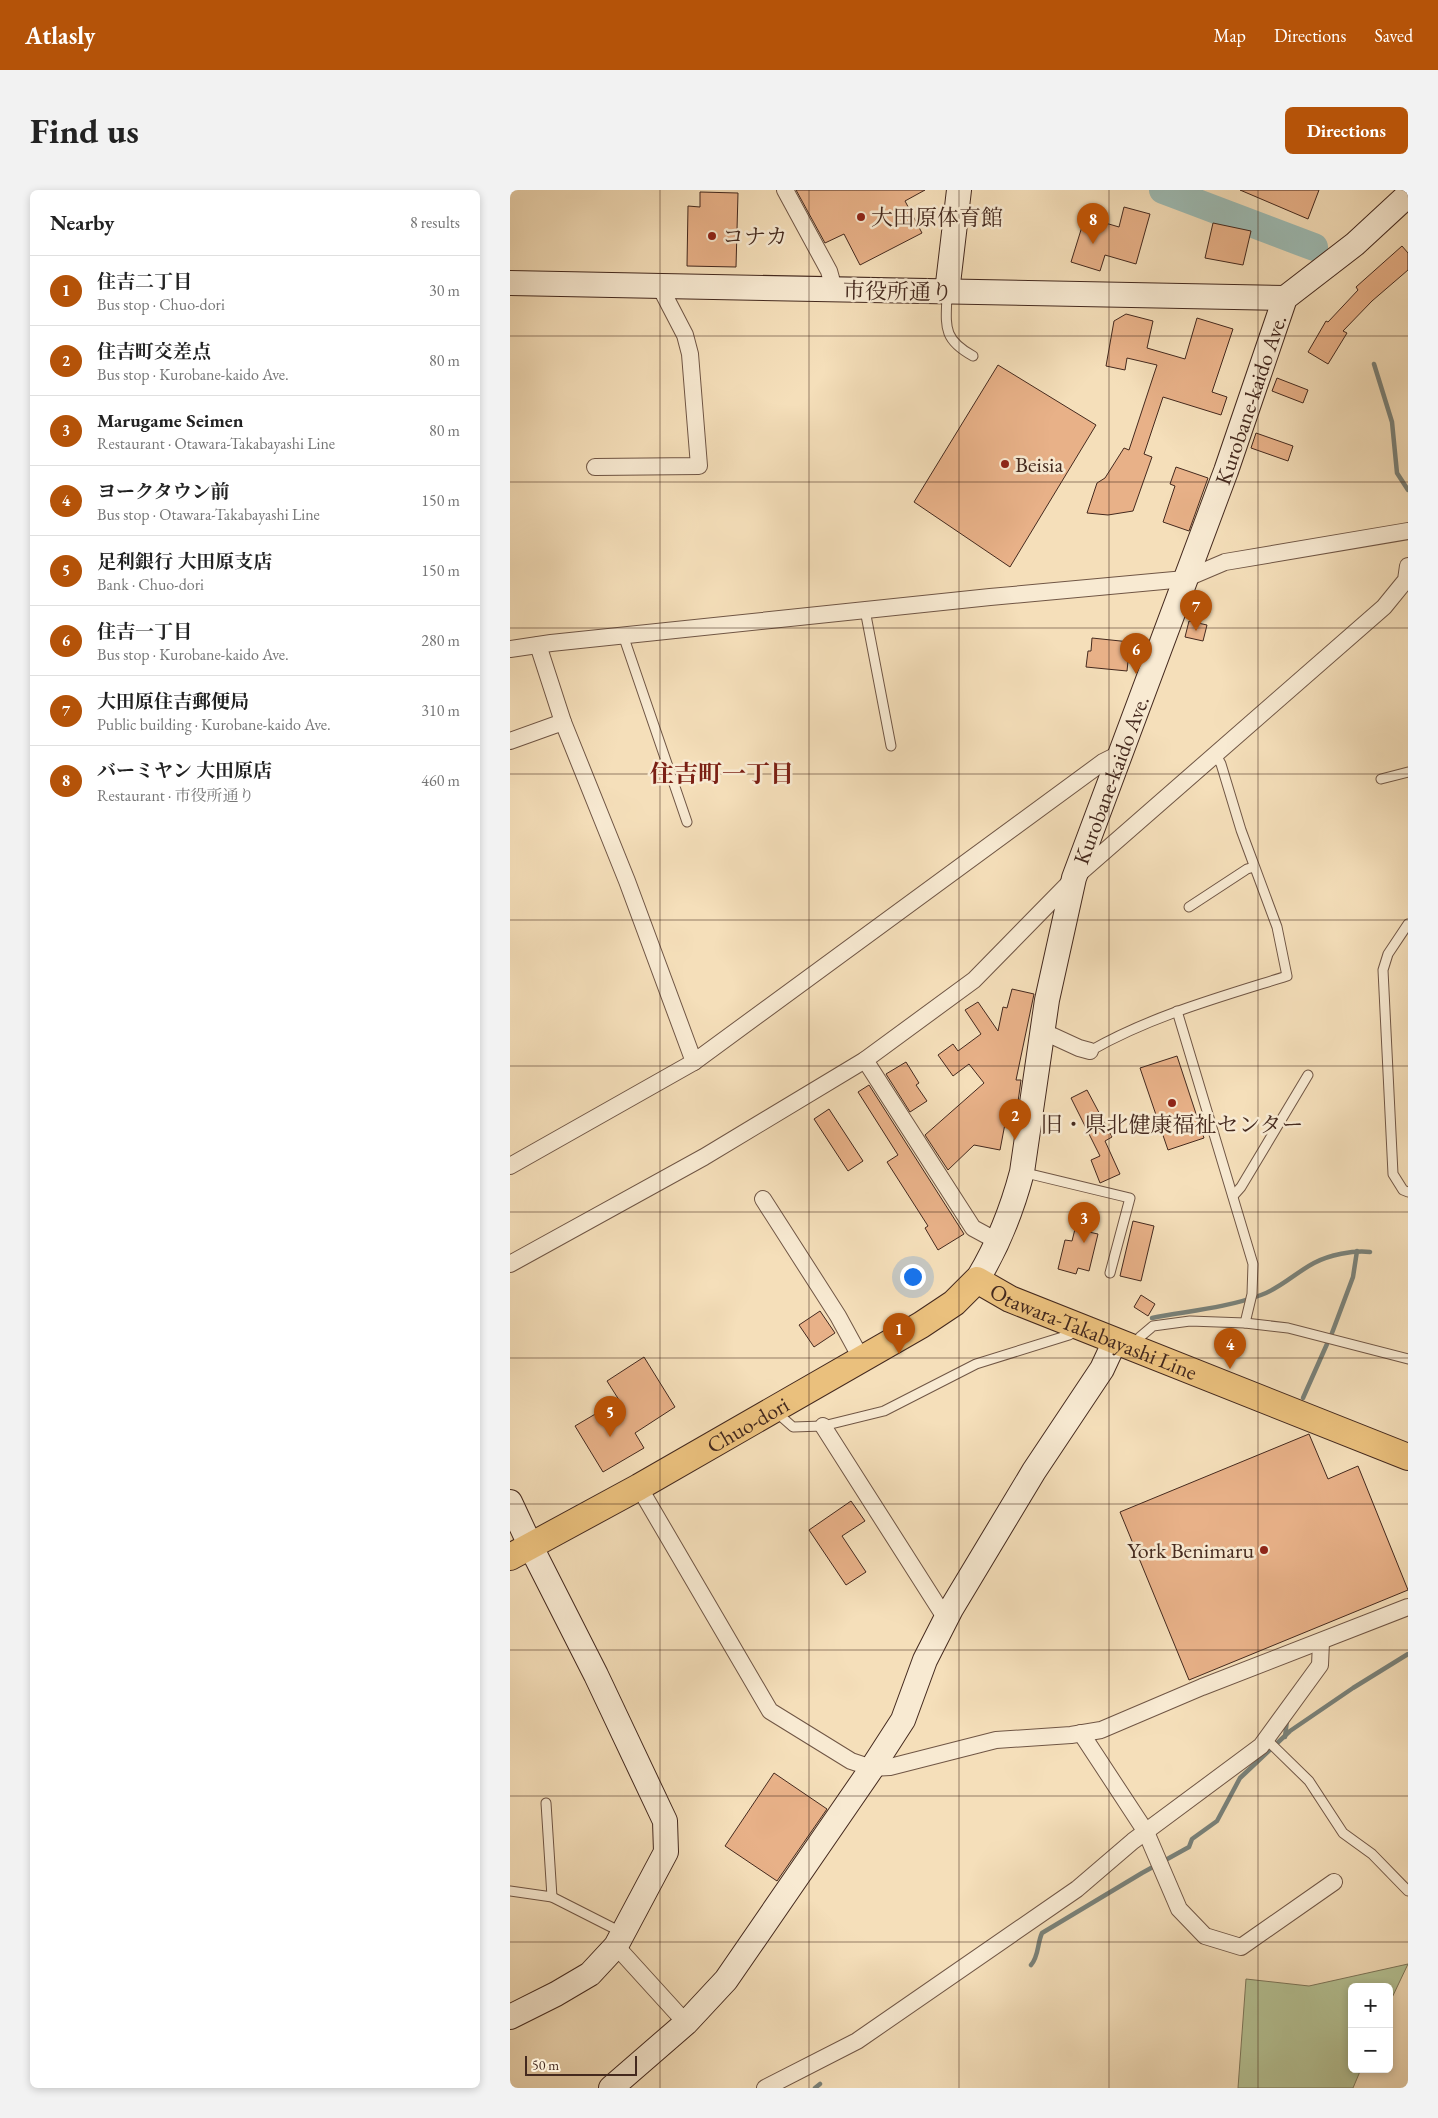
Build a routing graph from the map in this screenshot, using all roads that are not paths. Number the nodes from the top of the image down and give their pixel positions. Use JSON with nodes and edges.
{"nodes":[{"id":1,"x":785,"y":190,"type":"edge"},
{"id":2,"x":959,"y":190,"type":"edge"},
{"id":3,"x":1408,"y":196,"type":"edge"},
{"id":4,"x":510,"y":283,"type":"edge"},
{"id":5,"x":659,"y":285,"type":"junction"},
{"id":6,"x":834,"y":289,"type":"junction"},
{"id":7,"x":947,"y":292,"type":"junction"},
{"id":8,"x":1285,"y":298,"type":"junction"},
{"id":9,"x":974,"y":356,"type":"dead end"},
{"id":10,"x":595,"y":467,"type":"dead end"},
{"id":11,"x":1408,"y":534,"type":"edge"},
{"id":12,"x":1408,"y":566,"type":"edge"},
{"id":13,"x":1185,"y":579,"type":"junction"},
{"id":14,"x":865,"y":610,"type":"junction"},
{"id":15,"x":623,"y":636,"type":"junction"},
{"id":16,"x":538,"y":645,"type":"junction"},
{"id":17,"x":510,"y":649,"type":"edge"},
{"id":18,"x":563,"y":722,"type":"junction"},
{"id":19,"x":510,"y":742,"type":"edge"},
{"id":20,"x":891,"y":746,"type":"dead end"},
{"id":21,"x":1119,"y":754,"type":"junction"},
{"id":22,"x":1216,"y":755,"type":"junction"},
{"id":23,"x":1408,"y":772,"type":"edge"},
{"id":24,"x":1381,"y":779,"type":"dead end"},
{"id":25,"x":687,"y":822,"type":"dead end"},
{"id":26,"x":1254,"y":867,"type":"junction"},
{"id":27,"x":1074,"y":878,"type":"junction"},
{"id":28,"x":1189,"y":907,"type":"dead end"},
{"id":29,"x":1408,"y":924,"type":"edge"},
{"id":30,"x":1177,"y":1011,"type":"junction"},
{"id":31,"x":1042,"y":1031,"type":"junction"},
{"id":32,"x":1090,"y":1051,"type":"joint"},
{"id":33,"x":866,"y":1060,"type":"junction"},
{"id":34,"x":694,"y":1062,"type":"junction"},
{"id":35,"x":1308,"y":1075,"type":"dead end"},
{"id":36,"x":510,"y":1166,"type":"edge"},
{"id":37,"x":1022,"y":1172,"type":"junction"},
{"id":38,"x":1408,"y":1192,"type":"edge"},
{"id":39,"x":1233,"y":1196,"type":"junction"},
{"id":40,"x":763,"y":1199,"type":"dead end"},
{"id":41,"x":998,"y":1242,"type":"junction"},
{"id":42,"x":510,"y":1264,"type":"edge"},
{"id":43,"x":1110,"y":1273,"type":"dead end"},
{"id":44,"x":977,"y":1280,"type":"junction"},
{"id":45,"x":1245,"y":1323,"type":"junction"},
{"id":46,"x":1082,"y":1328,"type":"junction"},
{"id":47,"x":1124,"y":1345,"type":"junction"},
{"id":48,"x":1408,"y":1359,"type":"edge"},
{"id":49,"x":862,"y":1360,"type":"junction"},
{"id":50,"x":774,"y":1410,"type":"junction"},
{"id":51,"x":823,"y":1426,"type":"junction"},
{"id":52,"x":1408,"y":1457,"type":"edge"},
{"id":53,"x":640,"y":1487,"type":"junction"},
{"id":54,"x":510,"y":1502,"type":"edge"},
{"id":55,"x":520,"y":1552,"type":"edge"},
{"id":56,"x":1408,"y":1607,"type":"edge"},
{"id":57,"x":946,"y":1619,"type":"junction"},
{"id":58,"x":1321,"y":1642,"type":"junction"},
{"id":59,"x":1081,"y":1733,"type":"junction"},
{"id":60,"x":1266,"y":1739,"type":"junction"},
{"id":61,"x":872,"y":1768,"type":"junction"},
{"id":62,"x":546,"y":1803,"type":"dead end"},
{"id":63,"x":1146,"y":1832,"type":"junction"},
{"id":64,"x":1334,"y":1882,"type":"dead end"},
{"id":65,"x":510,"y":1891,"type":"edge"},
{"id":66,"x":1408,"y":1891,"type":"edge"},
{"id":67,"x":552,"y":1897,"type":"junction"},
{"id":68,"x":620,"y":1939,"type":"junction"},
{"id":69,"x":510,"y":2015,"type":"edge"},
{"id":70,"x":686,"y":2023,"type":"junction"},
{"id":71,"x":611,"y":2088,"type":"edge"},
{"id":72,"x":765,"y":2088,"type":"edge"}],
"edges":[{"from":1,"to":6,"type":"street"},
{"from":2,"to":7,"type":"street"},
{"from":3,"to":8,"type":"street","name":"Kurobane-kaido Ave."},
{"from":4,"to":5,"type":"street","name":"市役所通り"},
{"from":5,"to":6,"type":"street","name":"市役所通り"},
{"from":5,"to":10,"type":"street"},
{"from":6,"to":7,"type":"street","name":"市役所通り"},
{"from":7,"to":8,"type":"street","name":"市役所通り"},
{"from":7,"to":9,"type":"lane"},
{"from":8,"to":13,"type":"street","name":"Kurobane-kaido Ave."},
{"from":11,"to":13,"type":"street"},
{"from":12,"to":22,"type":"street"},
{"from":13,"to":14,"type":"street"},
{"from":13,"to":21,"type":"street","name":"Kurobane-kaido Ave."},
{"from":14,"to":15,"type":"street"},
{"from":14,"to":20,"type":"lane"},
{"from":15,"to":16,"type":"street"},
{"from":15,"to":25,"type":"lane"},
{"from":16,"to":17,"type":"street"},
{"from":16,"to":18,"type":"street"},
{"from":18,"to":19,"type":"street"},
{"from":18,"to":34,"type":"street"},
{"from":21,"to":27,"type":"street","name":"Kurobane-kaido Ave."},
{"from":21,"to":34,"type":"street"},
{"from":22,"to":26,"type":"lane"},
{"from":22,"to":27,"type":"street"},
{"from":23,"to":24,"type":"lane"},
{"from":26,"to":28,"type":"lane"},
{"from":26,"to":30,"type":"lane"},
{"from":27,"to":31,"type":"street","name":"Kurobane-kaido Ave."},
{"from":27,"to":33,"type":"street"},
{"from":29,"to":38,"type":"lane"},
{"from":30,"to":32,"type":"lane"},
{"from":30,"to":39,"type":"lane"},
{"from":31,"to":32,"type":"street"},
{"from":31,"to":37,"type":"street","name":"Kurobane-kaido Ave."},
{"from":33,"to":41,"type":"street"},
{"from":33,"to":42,"type":"street"},
{"from":34,"to":36,"type":"street"},
{"from":35,"to":39,"type":"lane"},
{"from":37,"to":41,"type":"street","name":"Kurobane-kaido Ave."},
{"from":37,"to":43,"type":"lane"},
{"from":39,"to":45,"type":"lane"},
{"from":40,"to":49,"type":"street"},
{"from":41,"to":44,"type":"street","name":"Kurobane-kaido Ave."},
{"from":44,"to":46,"type":"main road","name":"Otawara-Takabayashi Line"},
{"from":44,"to":49,"type":"main road","name":"Chuo-dori"},
{"from":45,"to":47,"type":"lane"},
{"from":45,"to":48,"type":"lane"},
{"from":46,"to":47,"type":"main road","name":"Otawara-Takabayashi Line"},
{"from":46,"to":51,"type":"lane"},
{"from":47,"to":52,"type":"main road","name":"Otawara-Takabayashi Line"},
{"from":47,"to":57,"type":"street"},
{"from":49,"to":50,"type":"main road","name":"Chuo-dori"},
{"from":50,"to":51,"type":"lane"},
{"from":50,"to":53,"type":"main road","name":"Chuo-dori"},
{"from":51,"to":57,"type":"street"},
{"from":53,"to":55,"type":"main road","name":"Chuo-dori"},
{"from":53,"to":61,"type":"street"},
{"from":54,"to":55,"type":"street"},
{"from":55,"to":68,"type":"street"},
{"from":56,"to":58,"type":"street"},
{"from":57,"to":61,"type":"street"},
{"from":58,"to":59,"type":"street"},
{"from":58,"to":60,"type":"street"},
{"from":59,"to":61,"type":"street"},
{"from":59,"to":63,"type":"street"},
{"from":60,"to":63,"type":"street"},
{"from":60,"to":66,"type":"lane"},
{"from":61,"to":70,"type":"street"},
{"from":62,"to":67,"type":"lane"},
{"from":63,"to":64,"type":"street"},
{"from":63,"to":72,"type":"street"},
{"from":65,"to":67,"type":"lane"},
{"from":67,"to":68,"type":"lane"},
{"from":68,"to":69,"type":"street"},
{"from":68,"to":70,"type":"street"},
{"from":70,"to":71,"type":"street"}]}
